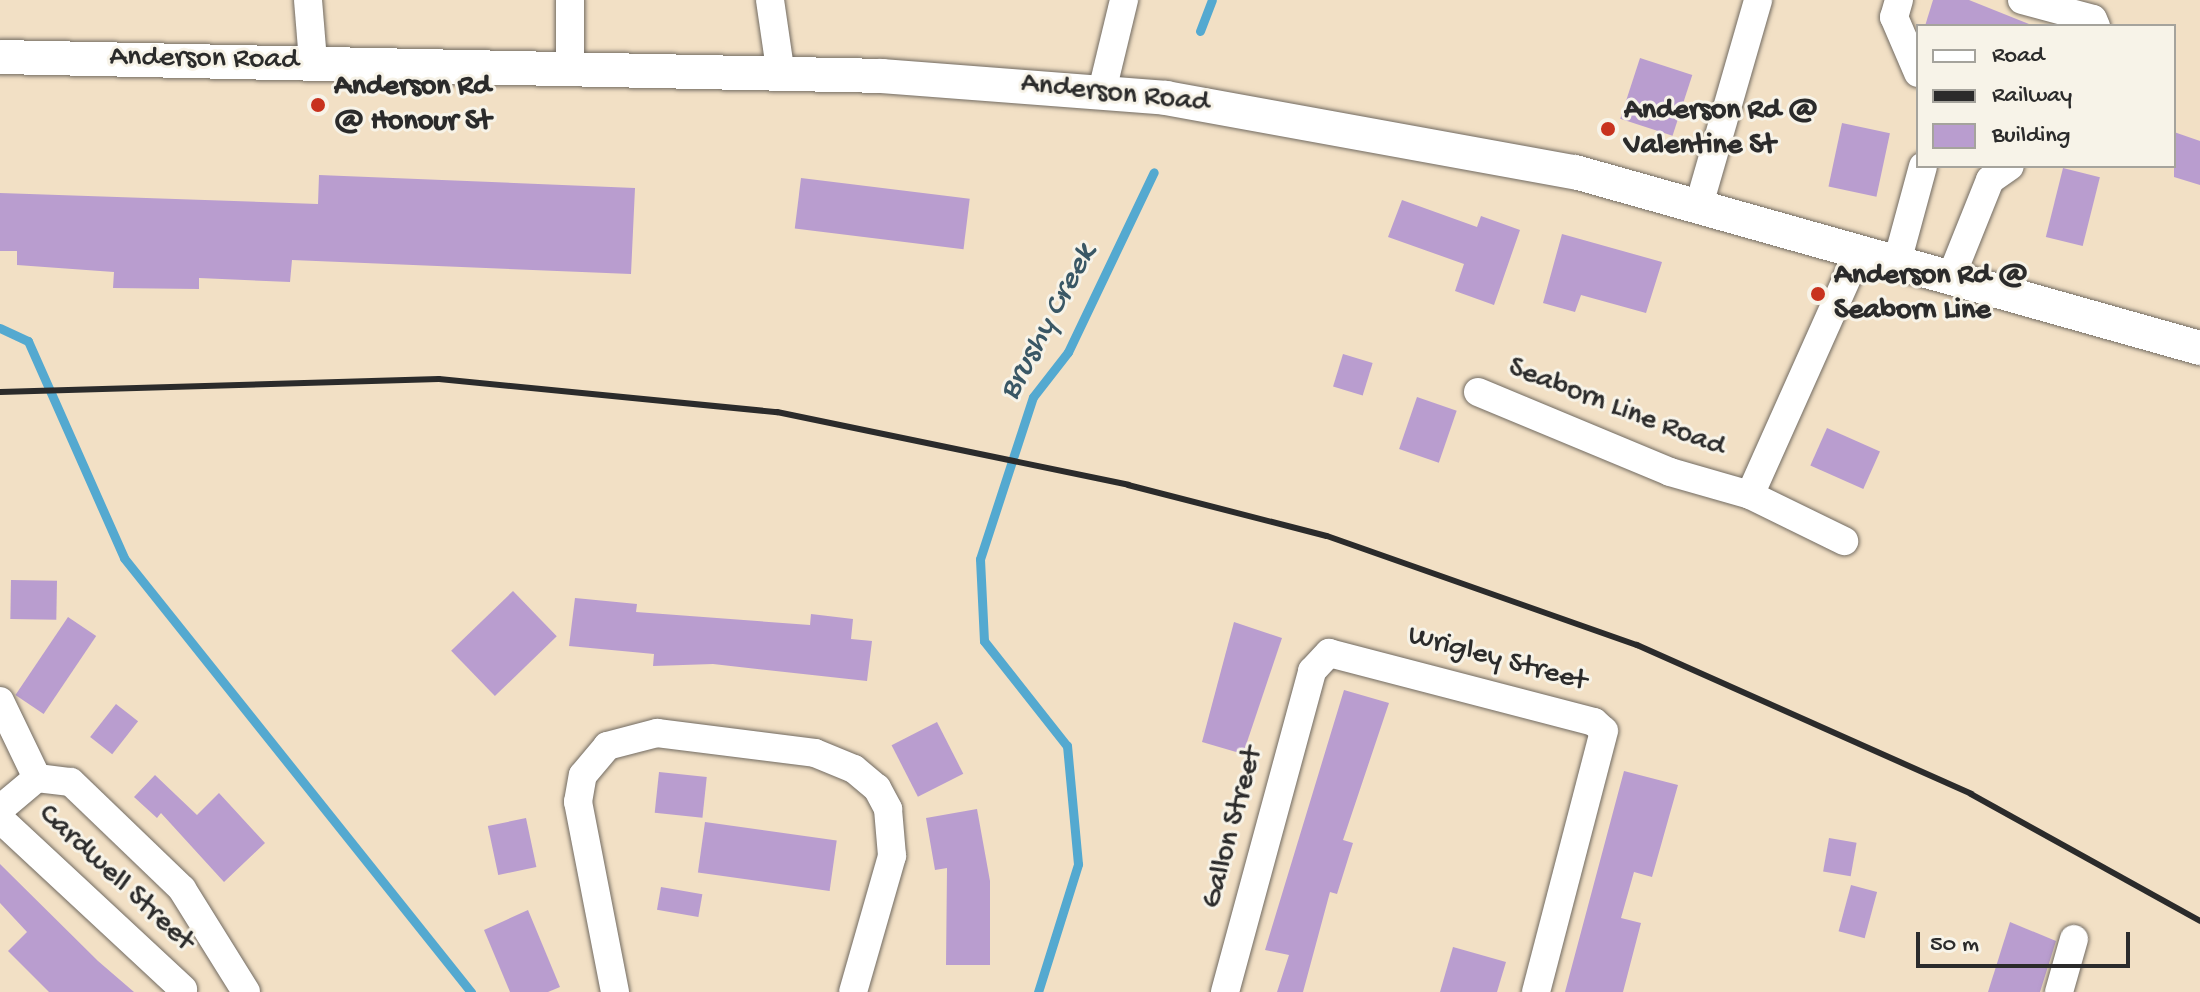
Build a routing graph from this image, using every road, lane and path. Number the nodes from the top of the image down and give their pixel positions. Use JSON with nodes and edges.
{"nodes":[{"id":1,"x":308,"y":0,"type":"edge"},
{"id":2,"x":570,"y":0,"type":"edge"},
{"id":3,"x":770,"y":0,"type":"edge"},
{"id":4,"x":1124,"y":0,"type":"edge"},
{"id":5,"x":1758,"y":0,"type":"edge"},
{"id":6,"x":1899,"y":0,"type":"edge"},
{"id":7,"x":2022,"y":0,"type":"edge"},
{"id":8,"x":2095,"y":24,"type":"edge"},
{"id":9,"x":0,"y":57,"type":"edge"},
{"id":10,"x":313,"y":61,"type":"junction"},
{"id":11,"x":1916,"y":68,"type":"edge"},
{"id":12,"x":570,"y":69,"type":"junction"},
{"id":13,"x":781,"y":75,"type":"junction"},
{"id":14,"x":1102,"y":91,"type":"junction"},
{"id":15,"x":1922,"y":168,"type":"edge"},
{"id":16,"x":2002,"y":168,"type":"edge"},
{"id":17,"x":1699,"y":205,"type":"junction"},
{"id":18,"x":1859,"y":251,"type":"junction"},
{"id":19,"x":1897,"y":262,"type":"junction"},
{"id":20,"x":1951,"y":277,"type":"junction"},
{"id":21,"x":2200,"y":348,"type":"edge"},
{"id":22,"x":1478,"y":392,"type":"dead end"},
{"id":23,"x":1750,"y":495,"type":"junction"},
{"id":24,"x":1844,"y":541,"type":"dead end"},
{"id":25,"x":1309,"y":682,"type":"joint"},
{"id":26,"x":0,"y":701,"type":"edge"},
{"id":27,"x":37,"y":778,"type":"junction"},
{"id":28,"x":0,"y":809,"type":"edge"},
{"id":29,"x":0,"y":819,"type":"edge"},
{"id":30,"x":2074,"y":939,"type":"dead end"},
{"id":31,"x":183,"y":989,"type":"dead end"},
{"id":32,"x":246,"y":992,"type":"edge"},
{"id":33,"x":615,"y":992,"type":"edge"},
{"id":34,"x":853,"y":992,"type":"edge"},
{"id":35,"x":1225,"y":992,"type":"edge"},
{"id":36,"x":1536,"y":992,"type":"edge"},
{"id":37,"x":2059,"y":992,"type":"edge"}],
"edges":[{"from":1,"to":10,"type":"street"},
{"from":2,"to":12,"type":"street"},
{"from":3,"to":13,"type":"street"},
{"from":4,"to":14,"type":"street"},
{"from":5,"to":17,"type":"street"},
{"from":6,"to":11,"type":"street"},
{"from":7,"to":8,"type":"street"},
{"from":9,"to":10,"type":"main road","name":"Anderson Road"},
{"from":10,"to":12,"type":"main road","name":"Anderson Road"},
{"from":12,"to":13,"type":"main road","name":"Anderson Road"},
{"from":13,"to":14,"type":"main road","name":"Anderson Road"},
{"from":14,"to":17,"type":"main road","name":"Anderson Road"},
{"from":15,"to":19,"type":"street"},
{"from":16,"to":20,"type":"street"},
{"from":17,"to":18,"type":"main road","name":"Anderson Road"},
{"from":18,"to":19,"type":"main road","name":"Anderson Road"},
{"from":18,"to":23,"type":"street","name":"Seaborn Line Road"},
{"from":19,"to":20,"type":"main road","name":"Anderson Road"},
{"from":20,"to":21,"type":"main road","name":"Anderson Road"},
{"from":22,"to":23,"type":"street","name":"Seaborn Line Road"},
{"from":23,"to":24,"type":"street"},
{"from":25,"to":35,"type":"street","name":"Gallon Street"},
{"from":25,"to":36,"type":"street","name":"Wrigley Street"},
{"from":26,"to":27,"type":"street"},
{"from":27,"to":28,"type":"street"},
{"from":27,"to":32,"type":"street"},
{"from":29,"to":31,"type":"street","name":"Cardwell Street"},
{"from":30,"to":37,"type":"street"},
{"from":33,"to":34,"type":"street"}]}
